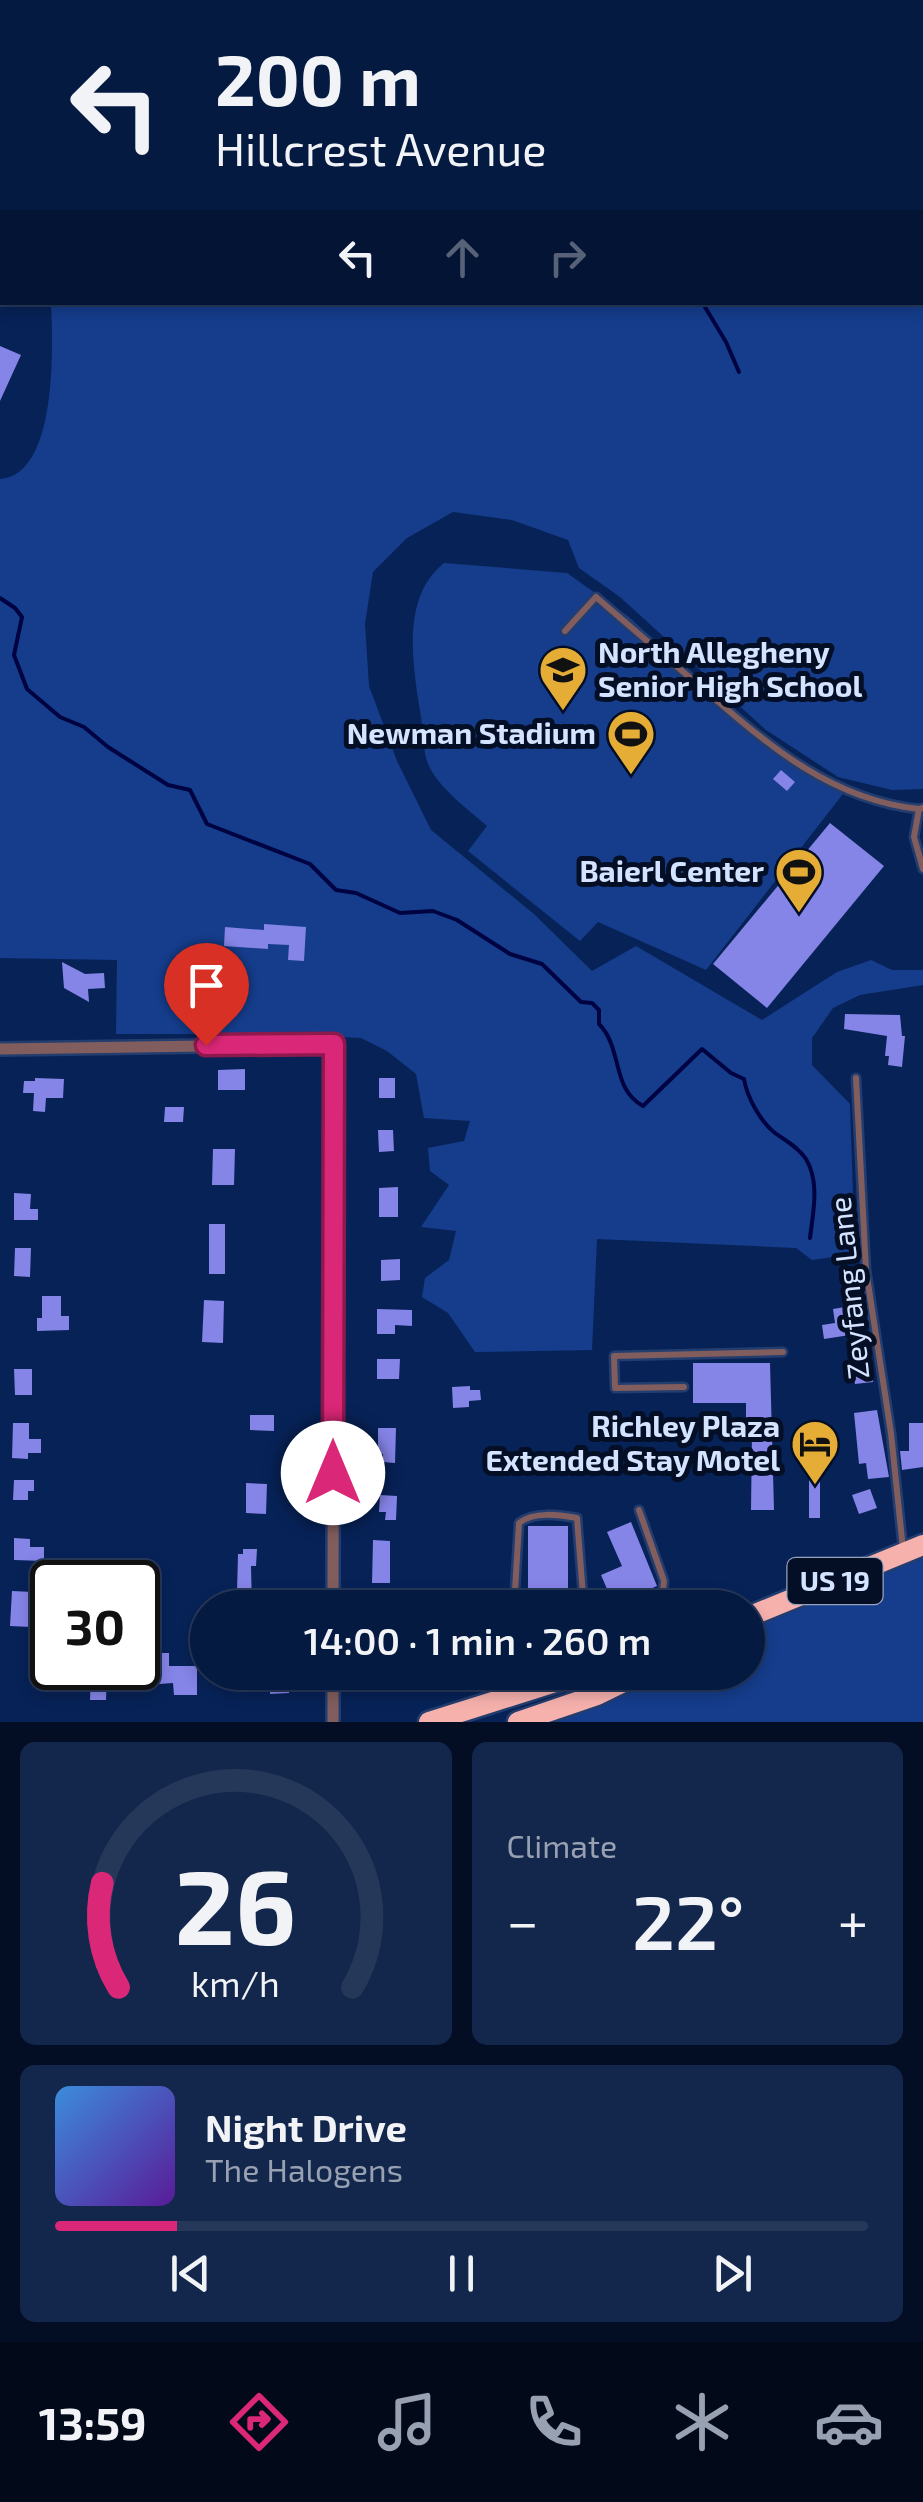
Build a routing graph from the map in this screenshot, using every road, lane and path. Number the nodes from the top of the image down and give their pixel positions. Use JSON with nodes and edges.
{"nodes":[{"id":1,"x":564,"y":632,"type":"dead end"},
{"id":2,"x":921,"y":809,"type":"edge"},
{"id":3,"x":923,"y":869,"type":"edge"},
{"id":4,"x":0,"y":1049,"type":"edge"},
{"id":5,"x":856,"y":1078,"type":"dead end"},
{"id":6,"x":783,"y":1352,"type":"dead end"},
{"id":7,"x":684,"y":1387,"type":"dead end"},
{"id":8,"x":638,"y":1510,"type":"dead end"},
{"id":9,"x":913,"y":1549,"type":"edge"},
{"id":10,"x":333,"y":1590,"type":"edge"},
{"id":11,"x":515,"y":1590,"type":"edge"},
{"id":12,"x":583,"y":1590,"type":"edge"},
{"id":13,"x":663,"y":1590,"type":"edge"},
{"id":14,"x":765,"y":1611,"type":"edge"},
{"id":15,"x":333,"y":1690,"type":"edge"},
{"id":16,"x":519,"y":1690,"type":"edge"},
{"id":17,"x":606,"y":1690,"type":"edge"},
{"id":18,"x":333,"y":1722,"type":"edge"},
{"id":19,"x":429,"y":1722,"type":"edge"},
{"id":20,"x":518,"y":1722,"type":"edge"}],
"edges":[{"from":1,"to":2,"type":"lane"},
{"from":2,"to":3,"type":"lane"},
{"from":4,"to":10,"type":"street"},
{"from":5,"to":9,"type":"lane","name":"Zeyfang Lane"},
{"from":6,"to":7,"type":"lane"},
{"from":8,"to":13,"type":"lane"},
{"from":9,"to":14,"type":"highway","number":"US 19"},
{"from":11,"to":12,"type":"lane"},
{"from":15,"to":18,"type":"street"},
{"from":16,"to":19,"type":"highway"},
{"from":17,"to":20,"type":"highway"}]}
